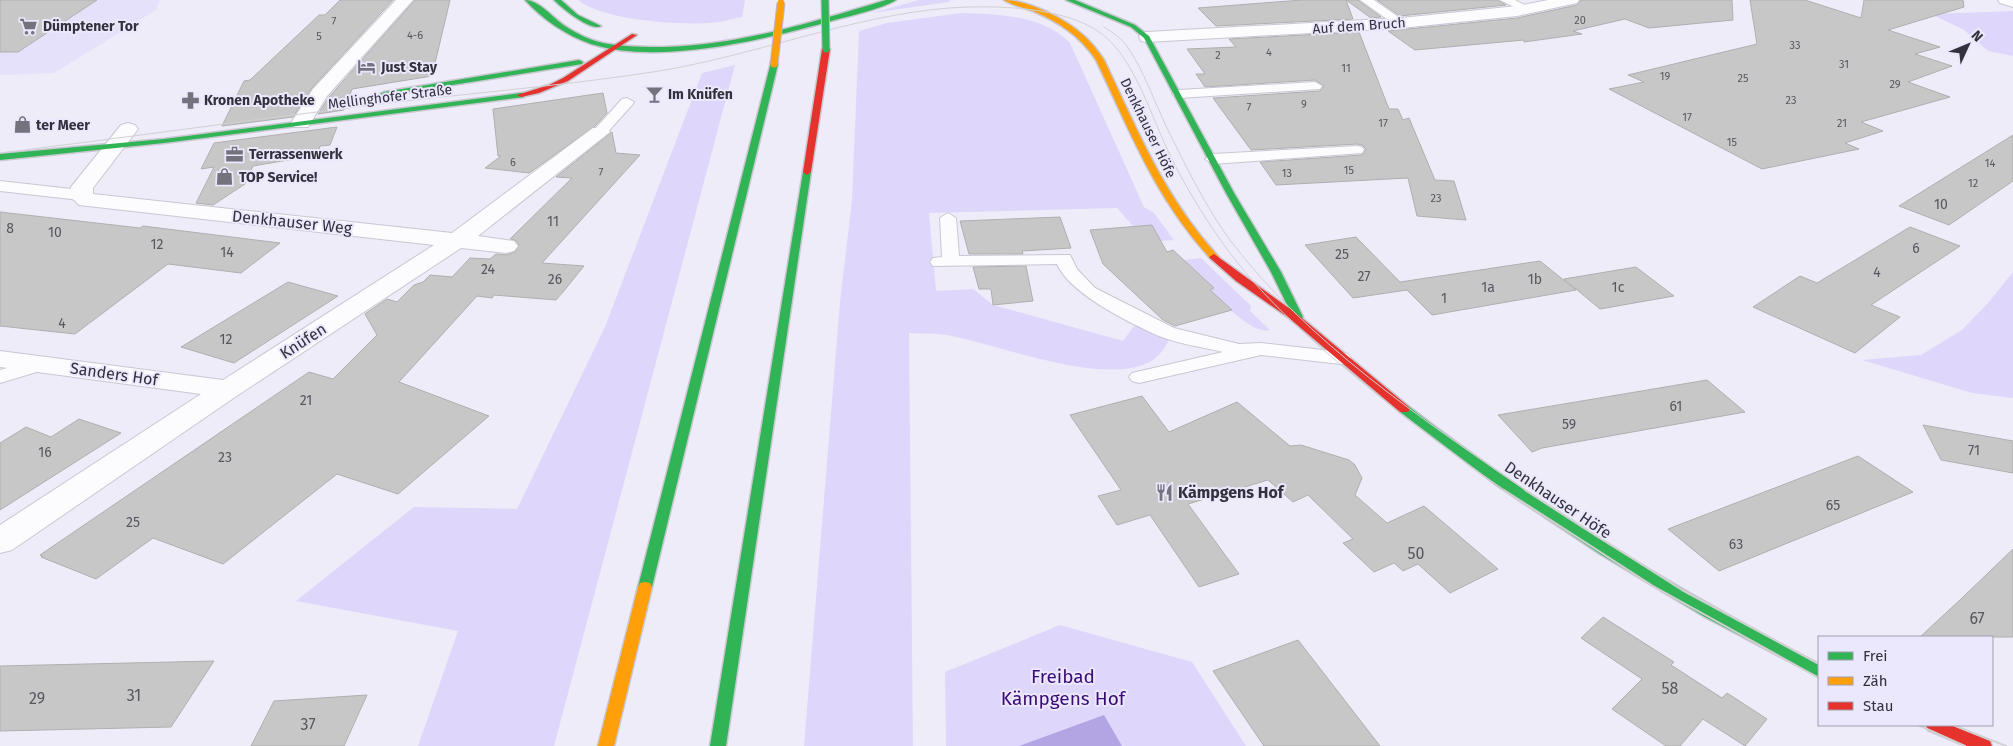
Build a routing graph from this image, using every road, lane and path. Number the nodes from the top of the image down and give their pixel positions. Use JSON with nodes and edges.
{"nodes":[{"id":1,"x":405,"y":0,"type":"edge"},
{"id":2,"x":528,"y":0,"type":"edge"},
{"id":3,"x":557,"y":0,"type":"edge"},
{"id":4,"x":825,"y":0,"type":"edge"},
{"id":5,"x":855,"y":0,"type":"edge"},
{"id":6,"x":893,"y":0,"type":"edge"},
{"id":7,"x":1006,"y":0,"type":"edge"},
{"id":8,"x":1069,"y":0,"type":"edge"},
{"id":9,"x":1366,"y":0,"type":"edge"},
{"id":10,"x":1506,"y":0,"type":"edge"},
{"id":11,"x":1571,"y":0,"type":"edge"},
{"id":12,"x":2006,"y":0,"type":"edge"},
{"id":13,"x":781,"y":1,"type":"edge"},
{"id":14,"x":2013,"y":2,"type":"edge"},
{"id":15,"x":1526,"y":9,"type":"junction"},
{"id":16,"x":1401,"y":23,"type":"junction"},
{"id":17,"x":698,"y":35,"type":"dead end"},
{"id":18,"x":1146,"y":37,"type":"junction"},
{"id":19,"x":612,"y":48,"type":"junction"},
{"id":20,"x":595,"y":58,"type":"junction"},
{"id":21,"x":536,"y":70,"type":"junction"},
{"id":22,"x":562,"y":81,"type":"junction"},
{"id":23,"x":1315,"y":86,"type":"dead end"},
{"id":24,"x":1179,"y":94,"type":"junction"},
{"id":25,"x":369,"y":96,"type":"dead end"},
{"id":26,"x":330,"y":102,"type":"dead end"},
{"id":27,"x":626,"y":102,"type":"dead end"},
{"id":28,"x":305,"y":111,"type":"junction"},
{"id":29,"x":600,"y":132,"type":"joint"},
{"id":30,"x":121,"y":133,"type":"junction"},
{"id":31,"x":1357,"y":150,"type":"dead end"},
{"id":32,"x":0,"y":157,"type":"edge"},
{"id":33,"x":1213,"y":158,"type":"junction"},
{"id":34,"x":0,"y":186,"type":"edge"},
{"id":35,"x":80,"y":195,"type":"junction"},
{"id":36,"x":948,"y":218,"type":"dead end"},
{"id":37,"x":458,"y":240,"type":"junction"},
{"id":38,"x":506,"y":246,"type":"dead end"},
{"id":39,"x":1302,"y":323,"type":"junction"},
{"id":40,"x":1261,"y":349,"type":"junction"},
{"id":41,"x":1340,"y":358,"type":"junction"},
{"id":42,"x":0,"y":359,"type":"edge"},
{"id":43,"x":44,"y":364,"type":"junction"},
{"id":44,"x":0,"y":377,"type":"edge"},
{"id":45,"x":1138,"y":377,"type":"dead end"},
{"id":46,"x":228,"y":389,"type":"junction"},
{"id":47,"x":0,"y":542,"type":"edge"},
{"id":48,"x":1818,"y":671,"type":"edge"},
{"id":49,"x":1936,"y":726,"type":"edge"},
{"id":50,"x":606,"y":746,"type":"edge"},
{"id":51,"x":718,"y":746,"type":"edge"},
{"id":52,"x":1984,"y":746,"type":"edge"}],
"edges":[{"from":1,"to":28,"type":"street"},
{"from":2,"to":19,"type":"main road"},
{"from":3,"to":19,"type":"main road","name":"Mellinghofer Straße"},
{"from":4,"to":51,"type":"main road","bridge":true},
{"from":5,"to":17,"type":"main road"},
{"from":6,"to":19,"type":"main road"},
{"from":7,"to":39,"type":"main road","name":"Denkhauser Höfe"},
{"from":8,"to":18,"type":"main road","name":"Denkhauser Höfe"},
{"from":9,"to":16,"type":"lane"},
{"from":10,"to":15,"type":"lane"},
{"from":11,"to":15,"type":"street","name":"Auf dem Bruch"},
{"from":12,"to":14,"type":"street"},
{"from":13,"to":50,"type":"main road","bridge":true},
{"from":15,"to":16,"type":"street","name":"Auf dem Bruch"},
{"from":16,"to":18,"type":"street","name":"Auf dem Bruch"},
{"from":18,"to":24,"type":"main road","name":"Denkhauser Höfe"},
{"from":19,"to":20,"type":"main road","name":"Mellinghofer Straße"},
{"from":20,"to":21,"type":"main road","name":"Mellinghofer Straße"},
{"from":20,"to":22,"type":"main road","name":"Mellinghofer Straße"},
{"from":21,"to":22,"type":"main road"},
{"from":21,"to":25,"type":"main road","name":"Mellinghofer Straße"},
{"from":22,"to":28,"type":"main road","name":"Mellinghofer Straße"},
{"from":23,"to":24,"type":"lane"},
{"from":24,"to":33,"type":"main road","name":"Denkhauser Höfe"},
{"from":26,"to":28,"type":"main road","name":"Mellinghofer Straße"},
{"from":27,"to":29,"type":"lane"},
{"from":28,"to":30,"type":"main road","name":"Mellinghofer Straße"},
{"from":29,"to":37,"type":"street","name":"Knüfen"},
{"from":30,"to":32,"type":"main road","name":"Mellinghofer Straße"},
{"from":30,"to":35,"type":"street"},
{"from":31,"to":33,"type":"lane"},
{"from":33,"to":39,"type":"main road","name":"Denkhauser Höfe"},
{"from":34,"to":35,"type":"lane","name":"Denkhauser Weg"},
{"from":35,"to":37,"type":"street","name":"Denkhauser Weg"},
{"from":36,"to":40,"type":"lane"},
{"from":37,"to":38,"type":"street","name":"Denkhauser Weg"},
{"from":37,"to":46,"type":"street","name":"Knüfen"},
{"from":39,"to":41,"type":"main road","name":"Denkhauser Höfe"},
{"from":40,"to":41,"type":"lane"},
{"from":40,"to":45,"type":"lane"},
{"from":41,"to":48,"type":"main road","name":"Denkhauser Höfe"},
{"from":42,"to":43,"type":"street","name":"Sanders Hof"},
{"from":43,"to":44,"type":"lane"},
{"from":43,"to":46,"type":"street","name":"Sanders Hof"},
{"from":46,"to":47,"type":"street","name":"Knüfen"},
{"from":49,"to":52,"type":"main road"}]}
